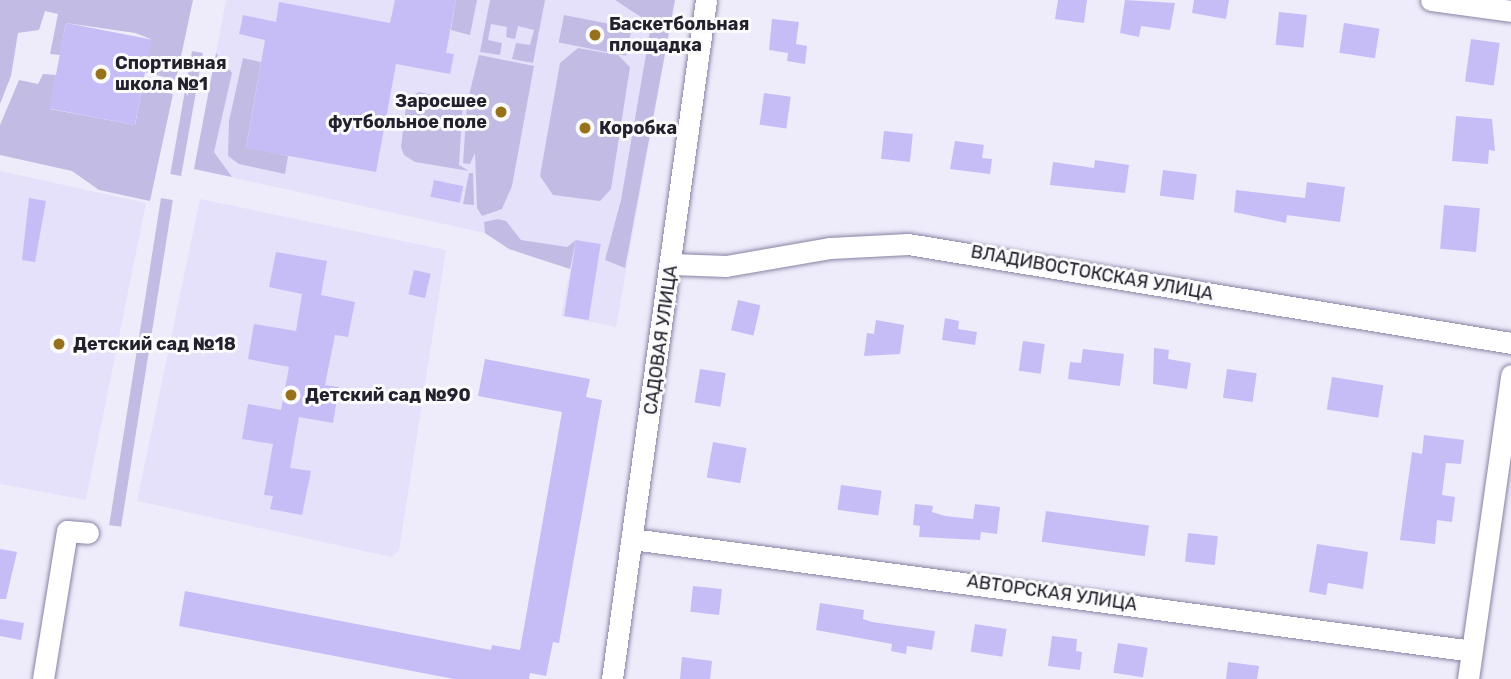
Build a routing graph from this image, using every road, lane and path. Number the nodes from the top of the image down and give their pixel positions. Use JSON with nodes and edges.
{"nodes":[{"id":1,"x":706,"y":0,"type":"edge"},
{"id":2,"x":1431,"y":0,"type":"edge"},
{"id":3,"x":1511,"y":11,"type":"edge"},
{"id":4,"x":672,"y":264,"type":"junction"},
{"id":5,"x":1511,"y":342,"type":"edge"},
{"id":6,"x":1511,"y":375,"type":"edge"},
{"id":7,"x":88,"y":533,"type":"dead end"},
{"id":8,"x":632,"y":539,"type":"junction"},
{"id":9,"x":1472,"y":650,"type":"junction"},
{"id":10,"x":43,"y":679,"type":"edge"},
{"id":11,"x":612,"y":679,"type":"edge"},
{"id":12,"x":1468,"y":679,"type":"edge"}],
"edges":[{"from":1,"to":4,"type":"street","name":"САДОВАЯ УЛИЦА"},
{"from":2,"to":3,"type":"street"},
{"from":4,"to":5,"type":"street","name":"ВЛАДИВОСТОКСКАЯ УЛИЦА"},
{"from":4,"to":8,"type":"street","name":"САДОВАЯ УЛИЦА"},
{"from":6,"to":9,"type":"street"},
{"from":7,"to":10,"type":"street"},
{"from":8,"to":9,"type":"street","name":"АВТОРСКАЯ УЛИЦА"},
{"from":8,"to":11,"type":"street","name":"САДОВАЯ УЛИЦА"},
{"from":9,"to":12,"type":"street"}]}
